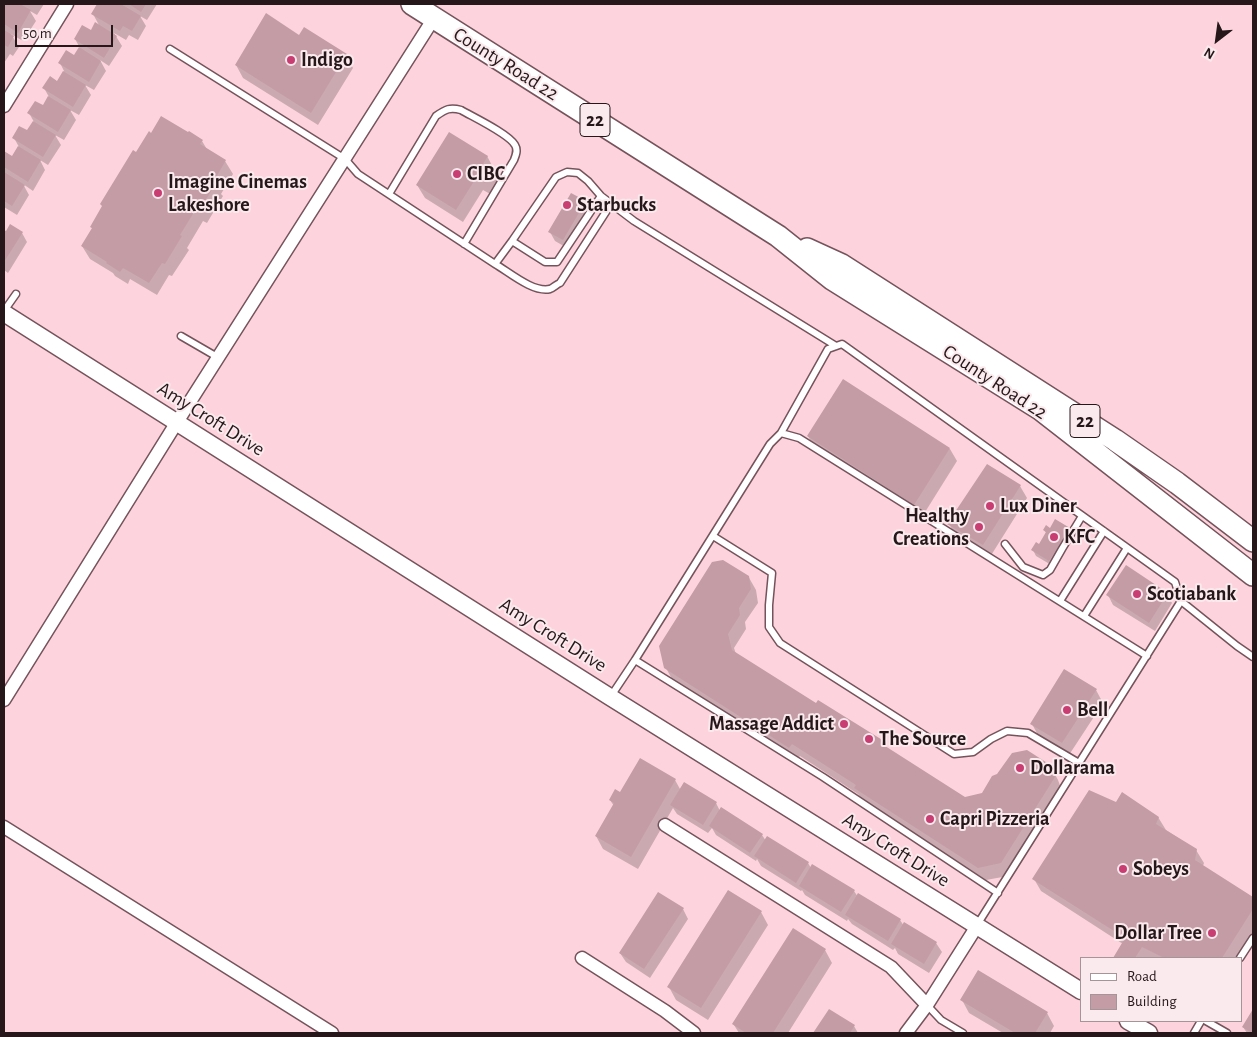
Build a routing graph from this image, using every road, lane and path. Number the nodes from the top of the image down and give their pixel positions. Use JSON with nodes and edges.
{"nodes":[{"id":1,"x":68,"y":4,"type":"edge"},
{"id":2,"x":412,"y":4,"type":"edge"},
{"id":3,"x":434,"y":18,"type":"junction"},
{"id":4,"x":170,"y":49,"type":"dead end"},
{"id":5,"x":4,"y":106,"type":"edge"},
{"id":6,"x":345,"y":159,"type":"junction"},
{"id":7,"x":389,"y":194,"type":"junction"},
{"id":8,"x":601,"y":196,"type":"junction"},
{"id":9,"x":612,"y":204,"type":"junction"},
{"id":10,"x":778,"y":236,"type":"junction"},
{"id":11,"x":512,"y":241,"type":"junction"},
{"id":12,"x":464,"y":244,"type":"junction"},
{"id":13,"x":495,"y":264,"type":"junction"},
{"id":14,"x":16,"y":294,"type":"dead end"},
{"id":15,"x":4,"y":313,"type":"edge"},
{"id":16,"x":181,"y":336,"type":"dead end"},
{"id":17,"x":836,"y":346,"type":"junction"},
{"id":18,"x":219,"y":358,"type":"junction"},
{"id":19,"x":1040,"y":409,"type":"junction"},
{"id":20,"x":177,"y":422,"type":"junction"},
{"id":21,"x":781,"y":433,"type":"junction"},
{"id":22,"x":1082,"y":516,"type":"junction"},
{"id":23,"x":1104,"y":531,"type":"junction"},
{"id":24,"x":713,"y":536,"type":"junction"},
{"id":25,"x":1253,"y":541,"type":"edge"},
{"id":26,"x":1005,"y":544,"type":"dead end"},
{"id":27,"x":1127,"y":548,"type":"junction"},
{"id":28,"x":1253,"y":556,"type":"edge"},
{"id":29,"x":1253,"y":575,"type":"edge"},
{"id":30,"x":1060,"y":601,"type":"junction"},
{"id":31,"x":1181,"y":602,"type":"junction"},
{"id":32,"x":1084,"y":616,"type":"junction"},
{"id":33,"x":1147,"y":656,"type":"junction"},
{"id":34,"x":1253,"y":657,"type":"edge"},
{"id":35,"x":636,"y":660,"type":"junction"},
{"id":36,"x":610,"y":697,"type":"junction"},
{"id":37,"x":4,"y":700,"type":"edge"},
{"id":38,"x":1079,"y":763,"type":"junction"},
{"id":39,"x":665,"y":825,"type":"dead end"},
{"id":40,"x":4,"y":827,"type":"edge"},
{"id":41,"x":998,"y":893,"type":"junction"},
{"id":42,"x":977,"y":926,"type":"junction"},
{"id":43,"x":1252,"y":941,"type":"edge"},
{"id":44,"x":1241,"y":957,"type":"edge"},
{"id":45,"x":582,"y":958,"type":"dead end"},
{"id":46,"x":1080,"y":990,"type":"edge"},
{"id":47,"x":926,"y":1006,"type":"junction"},
{"id":48,"x":1130,"y":1022,"type":"edge"},
{"id":49,"x":1201,"y":1022,"type":"edge"},
{"id":50,"x":1208,"y":1022,"type":"edge"},
{"id":51,"x":332,"y":1033,"type":"edge"},
{"id":52,"x":694,"y":1033,"type":"edge"},
{"id":53,"x":906,"y":1033,"type":"edge"},
{"id":54,"x":962,"y":1033,"type":"edge"},
{"id":55,"x":1149,"y":1033,"type":"edge"},
{"id":56,"x":1194,"y":1033,"type":"edge"},
{"id":57,"x":1227,"y":1033,"type":"edge"}],
"edges":[{"from":1,"to":5,"type":"street"},
{"from":2,"to":3,"type":"main road","name":"County Road 22","number":"22"},
{"from":3,"to":6,"type":"street"},
{"from":3,"to":10,"type":"main road","name":"County Road 22","number":"22"},
{"from":4,"to":6,"type":"lane"},
{"from":6,"to":7,"type":"lane"},
{"from":6,"to":18,"type":"street"},
{"from":7,"to":12,"type":"lane"},
{"from":7,"to":12,"type":"lane"},
{"from":8,"to":9,"type":"lane"},
{"from":8,"to":11,"type":"lane"},
{"from":8,"to":11,"type":"lane"},
{"from":9,"to":13,"type":"lane"},
{"from":9,"to":17,"type":"lane"},
{"from":10,"to":19,"type":"main road","name":"County Road 22","number":"22"},
{"from":10,"to":25,"type":"main road","name":"County Road 22","number":"22"},
{"from":11,"to":13,"type":"lane"},
{"from":12,"to":13,"type":"lane"},
{"from":14,"to":15,"type":"lane"},
{"from":15,"to":20,"type":"street","name":"Amy Croft Drive"},
{"from":16,"to":18,"type":"lane"},
{"from":17,"to":21,"type":"lane"},
{"from":17,"to":22,"type":"lane"},
{"from":18,"to":20,"type":"street"},
{"from":19,"to":28,"type":"main road"},
{"from":19,"to":29,"type":"main road","name":"County Road 22","number":"22"},
{"from":20,"to":36,"type":"street","name":"Amy Croft Drive"},
{"from":20,"to":37,"type":"street"},
{"from":21,"to":24,"type":"lane"},
{"from":21,"to":30,"type":"lane"},
{"from":22,"to":23,"type":"lane"},
{"from":22,"to":26,"type":"lane"},
{"from":23,"to":27,"type":"lane"},
{"from":23,"to":30,"type":"lane"},
{"from":24,"to":35,"type":"lane"},
{"from":24,"to":38,"type":"lane"},
{"from":27,"to":31,"type":"lane"},
{"from":27,"to":32,"type":"lane"},
{"from":30,"to":32,"type":"lane"},
{"from":31,"to":33,"type":"lane"},
{"from":31,"to":34,"type":"lane"},
{"from":32,"to":33,"type":"lane"},
{"from":33,"to":38,"type":"lane"},
{"from":35,"to":36,"type":"lane"},
{"from":35,"to":41,"type":"lane"},
{"from":36,"to":42,"type":"street","name":"Amy Croft Drive"},
{"from":38,"to":41,"type":"lane"},
{"from":39,"to":47,"type":"street"},
{"from":40,"to":51,"type":"street"},
{"from":41,"to":42,"type":"lane"},
{"from":42,"to":46,"type":"street","name":"Amy Croft Drive"},
{"from":42,"to":47,"type":"street"},
{"from":43,"to":44,"type":"lane"},
{"from":45,"to":52,"type":"street"},
{"from":47,"to":53,"type":"street"},
{"from":47,"to":54,"type":"lane"},
{"from":48,"to":55,"type":"street"},
{"from":49,"to":56,"type":"lane"},
{"from":50,"to":57,"type":"lane"}]}
